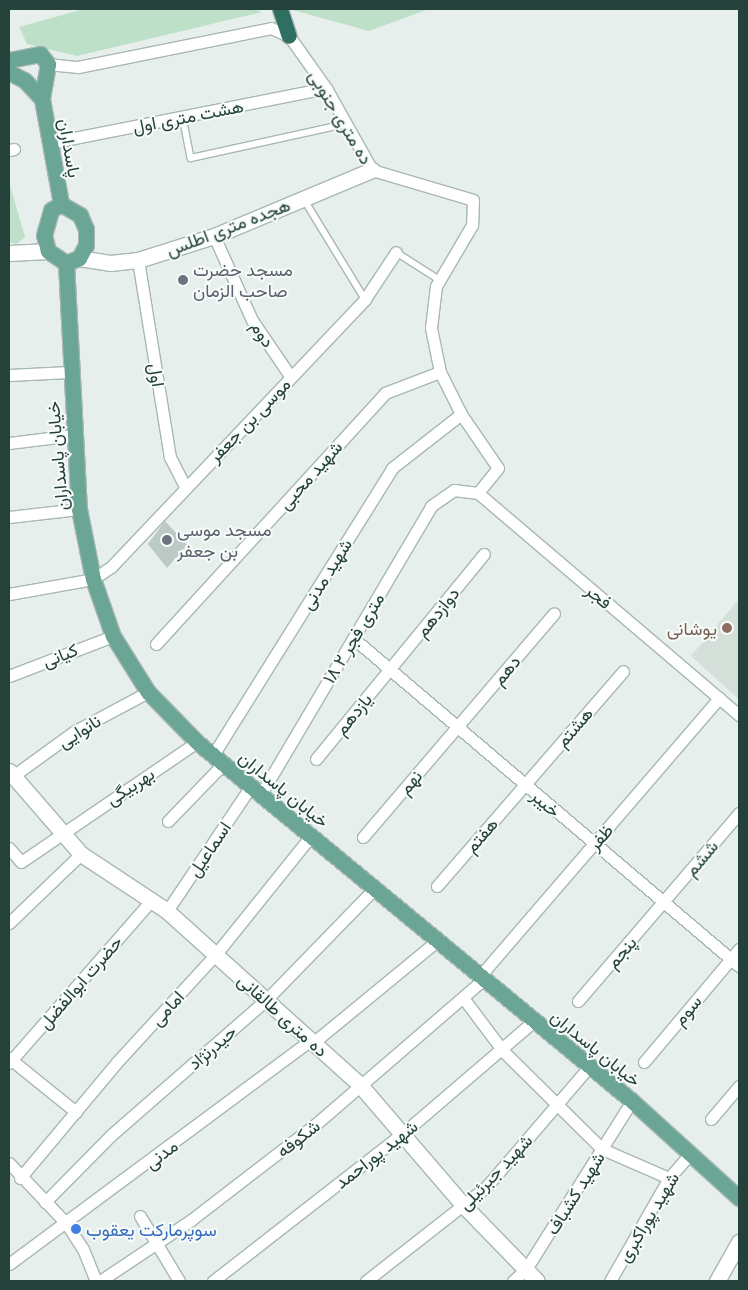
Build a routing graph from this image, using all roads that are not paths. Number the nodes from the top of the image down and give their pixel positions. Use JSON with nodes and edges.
{"nodes":[{"id":1,"x":280,"y":9,"type":"edge"},
{"id":2,"x":289,"y":36,"type":"junction"},
{"id":3,"x":9,"y":60,"type":"edge"},
{"id":4,"x":48,"y":64,"type":"junction"},
{"id":5,"x":9,"y":72,"type":"edge"},
{"id":6,"x":326,"y":88,"type":"junction"},
{"id":7,"x":42,"y":99,"type":"junction"},
{"id":8,"x":183,"y":117,"type":"junction"},
{"id":9,"x":346,"y":124,"type":"junction"},
{"id":10,"x":49,"y":143,"type":"junction"},
{"id":11,"x":372,"y":170,"type":"junction"},
{"id":12,"x":304,"y":199,"type":"junction"},
{"id":13,"x":61,"y":204,"type":"junction"},
{"id":14,"x":214,"y":236,"type":"junction"},
{"id":15,"x":48,"y":251,"type":"junction"},
{"id":16,"x":396,"y":252,"type":"joint"},
{"id":17,"x":9,"y":253,"type":"edge"},
{"id":18,"x":138,"y":260,"type":"junction"},
{"id":19,"x":73,"y":261,"type":"junction"},
{"id":20,"x":440,"y":280,"type":"junction"},
{"id":21,"x":365,"y":299,"type":"junction"},
{"id":22,"x":69,"y":372,"type":"junction"},
{"id":23,"x":440,"y":372,"type":"junction"},
{"id":24,"x":9,"y":375,"type":"edge"},
{"id":25,"x":290,"y":376,"type":"junction"},
{"id":26,"x":461,"y":414,"type":"junction"},
{"id":27,"x":74,"y":435,"type":"junction"},
{"id":28,"x":9,"y":444,"type":"edge"},
{"id":29,"x":185,"y":486,"type":"junction"},
{"id":30,"x":478,"y":493,"type":"junction"},
{"id":31,"x":79,"y":509,"type":"junction"},
{"id":32,"x":9,"y":517,"type":"edge"},
{"id":33,"x":484,"y":554,"type":"dead end"},
{"id":34,"x":92,"y":579,"type":"junction"},
{"id":35,"x":9,"y":594,"type":"edge"},
{"id":36,"x":554,"y":613,"type":"dead end"},
{"id":37,"x":113,"y":636,"type":"junction"},
{"id":38,"x":353,"y":638,"type":"junction"},
{"id":39,"x":156,"y":644,"type":"dead end"},
{"id":40,"x":390,"y":669,"type":"junction"},
{"id":41,"x":623,"y":670,"type":"dead end"},
{"id":42,"x":9,"y":676,"type":"edge"},
{"id":43,"x":148,"y":692,"type":"junction"},
{"id":44,"x":719,"y":698,"type":"junction"},
{"id":45,"x":739,"y":716,"type":"edge"},
{"id":46,"x":457,"y":727,"type":"junction"},
{"id":47,"x":197,"y":742,"type":"junction"},
{"id":48,"x":218,"y":759,"type":"junction"},
{"id":49,"x":316,"y":759,"type":"dead end"},
{"id":50,"x":11,"y":773,"type":"edge"},
{"id":51,"x":524,"y":784,"type":"junction"},
{"id":52,"x":256,"y":790,"type":"junction"},
{"id":53,"x":739,"y":813,"type":"edge"},
{"id":54,"x":168,"y":821,"type":"dead end"},
{"id":55,"x":62,"y":831,"type":"junction"},
{"id":56,"x":311,"y":836,"type":"junction"},
{"id":57,"x":363,"y":837,"type":"dead end"},
{"id":58,"x":594,"y":844,"type":"junction"},
{"id":59,"x":9,"y":848,"type":"edge"},
{"id":60,"x":81,"y":854,"type":"junction"},
{"id":61,"x":437,"y":886,"type":"dead end"},
{"id":62,"x":375,"y":888,"type":"junction"},
{"id":63,"x":151,"y":900,"type":"junction"},
{"id":64,"x":663,"y":902,"type":"junction"},
{"id":65,"x":167,"y":911,"type":"junction"},
{"id":66,"x":9,"y":923,"type":"edge"},
{"id":67,"x":437,"y":941,"type":"junction"},
{"id":68,"x":739,"y":949,"type":"edge"},
{"id":69,"x":216,"y":954,"type":"junction"},
{"id":70,"x":735,"y":963,"type":"edge"},
{"id":71,"x":482,"y":978,"type":"junction"},
{"id":72,"x":267,"y":999,"type":"junction"},
{"id":73,"x":464,"y":999,"type":"junction"},
{"id":74,"x":578,"y":1001,"type":"dead end"},
{"id":75,"x":534,"y":1021,"type":"junction"},
{"id":76,"x":312,"y":1041,"type":"junction"},
{"id":77,"x":504,"y":1051,"type":"junction"},
{"id":78,"x":9,"y":1061,"type":"edge"},
{"id":79,"x":644,"y":1062,"type":"dead end"},
{"id":80,"x":589,"y":1067,"type":"junction"},
{"id":81,"x":360,"y":1085,"type":"junction"},
{"id":82,"x":739,"y":1086,"type":"edge"},
{"id":83,"x":632,"y":1101,"type":"junction"},
{"id":84,"x":555,"y":1106,"type":"junction"},
{"id":85,"x":76,"y":1112,"type":"junction"},
{"id":86,"x":711,"y":1119,"type":"dead end"},
{"id":87,"x":402,"y":1134,"type":"junction"},
{"id":88,"x":602,"y":1149,"type":"junction"},
{"id":89,"x":689,"y":1155,"type":"junction"},
{"id":90,"x":9,"y":1165,"type":"edge"},
{"id":91,"x":20,"y":1178,"type":"junction"},
{"id":92,"x":670,"y":1178,"type":"junction"},
{"id":93,"x":739,"y":1198,"type":"edge"},
{"id":94,"x":45,"y":1202,"type":"junction"},
{"id":95,"x":464,"y":1207,"type":"junction"},
{"id":96,"x":140,"y":1216,"type":"dead end"},
{"id":97,"x":66,"y":1223,"type":"junction"},
{"id":98,"x":158,"y":1242,"type":"junction"},
{"id":99,"x":739,"y":1242,"type":"edge"},
{"id":100,"x":9,"y":1264,"type":"edge"},
{"id":101,"x":526,"y":1269,"type":"junction"},
{"id":102,"x":221,"y":1279,"type":"edge"},
{"id":103,"x":98,"y":1281,"type":"edge"},
{"id":104,"x":179,"y":1281,"type":"edge"},
{"id":105,"x":366,"y":1281,"type":"edge"},
{"id":106,"x":513,"y":1281,"type":"edge"},
{"id":107,"x":537,"y":1281,"type":"edge"},
{"id":108,"x":610,"y":1281,"type":"edge"},
{"id":109,"x":716,"y":1281,"type":"edge"}],
"edges":[{"from":1,"to":2,"type":"highway"},
{"from":2,"to":4,"type":"street"},
{"from":2,"to":6,"type":"street","name":"ده متری جنوبی"},
{"from":3,"to":4,"type":"main road"},
{"from":4,"to":7,"type":"main road","name":"پاسداران"},
{"from":5,"to":7,"type":"main road","name":"پاسداران"},
{"from":6,"to":8,"type":"street","name":"هشت متری اول"},
{"from":6,"to":9,"type":"street","name":"ده متری جنوبی"},
{"from":7,"to":10,"type":"main road","name":"پاسداران"},
{"from":8,"to":9,"type":"lane"},
{"from":8,"to":10,"type":"street","name":"هشت متری اول"},
{"from":9,"to":11,"type":"street","name":"ده متری جنوبی"},
{"from":10,"to":13,"type":"main road","name":"پاسداران"},
{"from":11,"to":12,"type":"street","name":"هجده متری اطلس"},
{"from":11,"to":20,"type":"street","name":"ده متری جنوبی"},
{"from":12,"to":14,"type":"street","name":"هجده متری اطلس"},
{"from":12,"to":21,"type":"lane"},
{"from":13,"to":15,"type":"main road"},
{"from":13,"to":19,"type":"main road"},
{"from":14,"to":18,"type":"street","name":"هجده متری اطلس"},
{"from":14,"to":25,"type":"street","name":"دوم"},
{"from":15,"to":17,"type":"street"},
{"from":15,"to":19,"type":"main road"},
{"from":16,"to":20,"type":"lane"},
{"from":16,"to":21,"type":"street","name":"موسی بن جعفر"},
{"from":18,"to":19,"type":"street","name":"هجده متری اطلس"},
{"from":18,"to":29,"type":"street","name":"اول"},
{"from":19,"to":22,"type":"main road","name":"خیابان پاسداران"},
{"from":20,"to":23,"type":"street","name":"ده متری جنوبی"},
{"from":21,"to":25,"type":"street","name":"موسی بن جعفر"},
{"from":22,"to":24,"type":"street"},
{"from":22,"to":27,"type":"main road","name":"خیابان پاسداران"},
{"from":23,"to":26,"type":"street","name":"ده متری جنوبی"},
{"from":23,"to":39,"type":"street","name":"شهید محبی"},
{"from":25,"to":29,"type":"street","name":"موسی بن جعفر"},
{"from":26,"to":30,"type":"street","name":"ده متری جنوبی"},
{"from":26,"to":48,"type":"street","name":"شهید مدنی"},
{"from":27,"to":28,"type":"street"},
{"from":27,"to":31,"type":"main road","name":"خیابان پاسداران"},
{"from":29,"to":34,"type":"street","name":"موسی بن جعفر"},
{"from":30,"to":38,"type":"street","name":"۱۸ متری فجر ۲"},
{"from":30,"to":44,"type":"street","name":"فجر"},
{"from":31,"to":32,"type":"street"},
{"from":31,"to":34,"type":"main road","name":"خیابان پاسداران"},
{"from":33,"to":40,"type":"street","name":"دوازدهم"},
{"from":34,"to":35,"type":"street"},
{"from":34,"to":37,"type":"main road","name":"خیابان پاسداران"},
{"from":36,"to":46,"type":"street","name":"دهم"},
{"from":37,"to":42,"type":"street","name":"کیانی"},
{"from":37,"to":43,"type":"main road","name":"خیابان پاسداران"},
{"from":38,"to":40,"type":"street","name":"خیبر"},
{"from":38,"to":52,"type":"street","name":"۱۸ متری فجر ۲"},
{"from":40,"to":46,"type":"street","name":"خیبر"},
{"from":40,"to":49,"type":"street","name":"یازدهم"},
{"from":41,"to":51,"type":"street","name":"هشتم"},
{"from":43,"to":47,"type":"main road","name":"خیابان پاسداران"},
{"from":43,"to":50,"type":"street","name":"نانوایی"},
{"from":44,"to":45,"type":"street","name":"فجر"},
{"from":44,"to":58,"type":"street","name":"ظفر"},
{"from":46,"to":51,"type":"street","name":"خیبر"},
{"from":46,"to":57,"type":"street","name":"نهم"},
{"from":47,"to":48,"type":"main road","name":"خیابان پاسداران"},
{"from":47,"to":55,"type":"street","name":"بهربیگی"},
{"from":48,"to":52,"type":"main road","name":"خیابان پاسداران"},
{"from":48,"to":54,"type":"street","name":"شهید مدنی"},
{"from":50,"to":55,"type":"street","name":"ده متری طالقانی"},
{"from":51,"to":58,"type":"street","name":"خیبر"},
{"from":51,"to":61,"type":"street","name":"هفتم"},
{"from":52,"to":56,"type":"main road","name":"خیابان پاسداران"},
{"from":52,"to":65,"type":"street","name":"اسماعیل"},
{"from":53,"to":64,"type":"street","name":"ششم"},
{"from":55,"to":59,"type":"street","name":"بهربیگی"},
{"from":55,"to":60,"type":"street","name":"ده متری طالقانی"},
{"from":56,"to":62,"type":"main road","name":"خیابان پاسداران"},
{"from":56,"to":69,"type":"street","name":"امامی"},
{"from":58,"to":64,"type":"street","name":"خیبر"},
{"from":58,"to":71,"type":"street","name":"ظفر"},
{"from":60,"to":63,"type":"street","name":"ده متری طالقانی"},
{"from":60,"to":66,"type":"street"},
{"from":62,"to":67,"type":"main road","name":"خیابان پاسداران"},
{"from":62,"to":72,"type":"street","name":"حیدرنژاد"},
{"from":63,"to":65,"type":"street","name":"ده متری طالقانی"},
{"from":63,"to":78,"type":"street","name":"حضرت ابوالفضل"},
{"from":64,"to":70,"type":"street","name":"خیبر"},
{"from":64,"to":74,"type":"street","name":"پنجم"},
{"from":65,"to":69,"type":"street","name":"ده متری طالقانی"},
{"from":67,"to":71,"type":"main road","name":"خیابان پاسداران"},
{"from":67,"to":76,"type":"street","name":"مدنی"},
{"from":68,"to":70,"type":"street","name":"سوم"},
{"from":69,"to":72,"type":"street","name":"ده متری طالقانی"},
{"from":69,"to":85,"type":"street","name":"امامی"},
{"from":70,"to":79,"type":"street","name":"سوم"},
{"from":71,"to":73,"type":"street","name":"شکوفه"},
{"from":71,"to":75,"type":"main road","name":"خیابان پاسداران"},
{"from":72,"to":76,"type":"street","name":"ده متری طالقانی"},
{"from":72,"to":94,"type":"street","name":"حیدرنژاد"},
{"from":73,"to":77,"type":"street"},
{"from":73,"to":81,"type":"street","name":"شکوفه"},
{"from":75,"to":77,"type":"street","name":"شهید پوراحمد"},
{"from":75,"to":80,"type":"main road","name":"خیابان پاسداران"},
{"from":76,"to":81,"type":"street","name":"ده متری طالقانی"},
{"from":76,"to":97,"type":"street","name":"مدنی"},
{"from":77,"to":84,"type":"street"},
{"from":77,"to":87,"type":"street","name":"شهید پوراحمد"},
{"from":78,"to":85,"type":"street"},
{"from":80,"to":83,"type":"main road","name":"خیابان پاسداران"},
{"from":80,"to":84,"type":"street","name":"شهید جبرئیلی"},
{"from":81,"to":87,"type":"street","name":"ده متری طالقانی"},
{"from":81,"to":98,"type":"street","name":"شکوفه"},
{"from":82,"to":86,"type":"street"},
{"from":83,"to":88,"type":"street","name":"شهید کشباف"},
{"from":83,"to":89,"type":"main road","name":"خیابان پاسداران"},
{"from":84,"to":88,"type":"street"},
{"from":84,"to":95,"type":"street","name":"شهید جبرئیلی"},
{"from":85,"to":91,"type":"street","name":"امامی"},
{"from":87,"to":95,"type":"street","name":"ده متری طالقانی"},
{"from":87,"to":102,"type":"street","name":"شهید پوراحمد"},
{"from":88,"to":92,"type":"street"},
{"from":88,"to":101,"type":"street","name":"شهید کشباف"},
{"from":89,"to":92,"type":"street","name":"شهید پوراکبری"},
{"from":89,"to":93,"type":"main road","name":"خیابان پاسداران"},
{"from":90,"to":91,"type":"street"},
{"from":91,"to":94,"type":"street"},
{"from":92,"to":108,"type":"street","name":"شهید پوراکبری"},
{"from":94,"to":97,"type":"street"},
{"from":95,"to":101,"type":"street","name":"ده متری طالقانی"},
{"from":95,"to":105,"type":"street","name":"شهید جبرئیلی"},
{"from":96,"to":98,"type":"street"},
{"from":97,"to":100,"type":"street","name":"مدنی"},
{"from":97,"to":103,"type":"street"},
{"from":98,"to":103,"type":"street","name":"شکوفه"},
{"from":98,"to":104,"type":"street"},
{"from":99,"to":109,"type":"street"},
{"from":101,"to":106,"type":"street","name":"شهید کشباف"},
{"from":101,"to":107,"type":"street","name":"ده متری طالقانی"}]}
